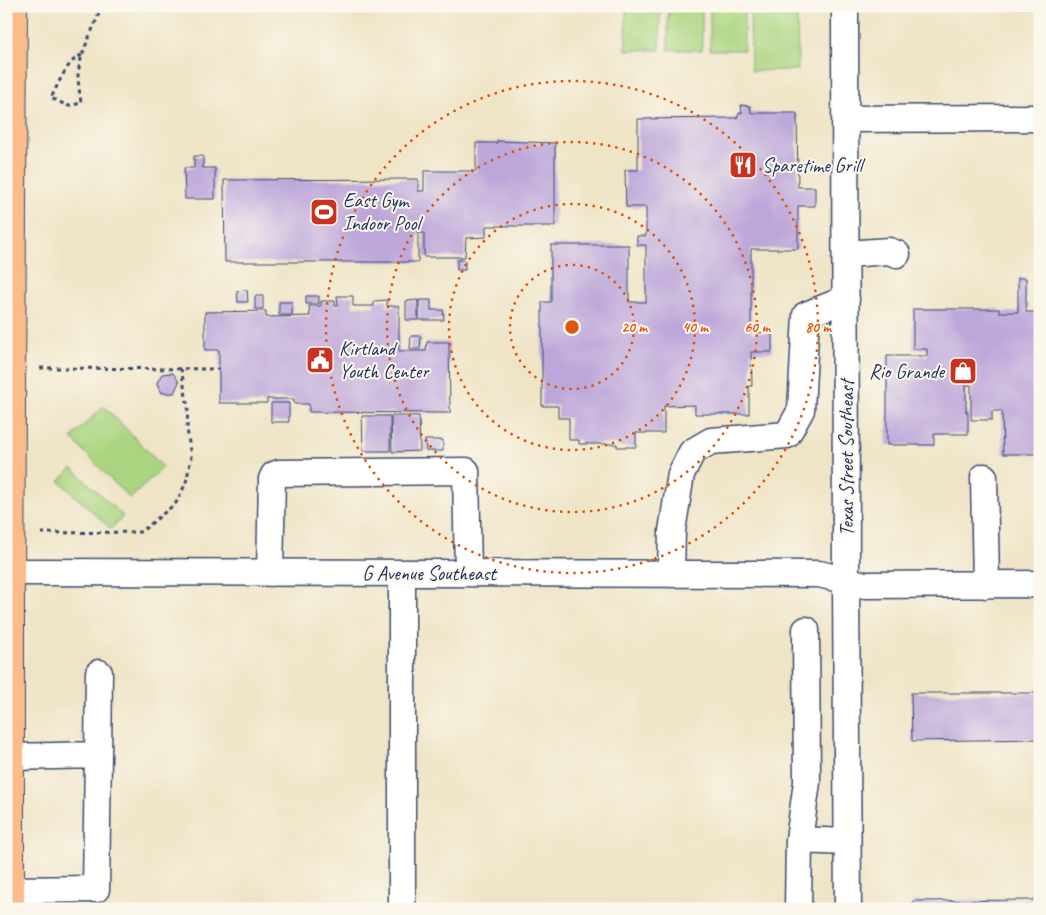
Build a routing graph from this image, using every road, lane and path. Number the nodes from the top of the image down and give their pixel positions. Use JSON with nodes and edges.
{"nodes":[{"id":1,"x":13,"y":6,"type":"edge"},
{"id":2,"x":101,"y":6,"type":"edge"},
{"id":3,"x":845,"y":6,"type":"edge"},
{"id":4,"x":82,"y":55,"type":"junction"},
{"id":5,"x":846,"y":118,"type":"junction"},
{"id":6,"x":1040,"y":118,"type":"edge"},
{"id":7,"x":846,"y":254,"type":"junction"},
{"id":8,"x":898,"y":254,"type":"dead end"},
{"id":9,"x":846,"y":300,"type":"junction"},
{"id":10,"x":40,"y":368,"type":"dead end"},
{"id":11,"x":181,"y":369,"type":"junction"},
{"id":12,"x":219,"y":369,"type":"dead end"},
{"id":13,"x":984,"y":477,"type":"dead end"},
{"id":14,"x":41,"y":533,"type":"dead end"},
{"id":15,"x":11,"y":572,"type":"junction"},
{"id":16,"x":270,"y":573,"type":"junction"},
{"id":17,"x":402,"y":573,"type":"junction"},
{"id":18,"x":468,"y":573,"type":"junction"},
{"id":19,"x":672,"y":574,"type":"junction"},
{"id":20,"x":846,"y":581,"type":"junction"},
{"id":21,"x":986,"y":584,"type":"junction"},
{"id":22,"x":1040,"y":584,"type":"edge"},
{"id":23,"x":806,"y":630,"type":"dead end"},
{"id":24,"x":99,"y":673,"type":"dead end"},
{"id":25,"x":98,"y":755,"type":"junction"},
{"id":26,"x":10,"y":757,"type":"junction"},
{"id":27,"x":799,"y":840,"type":"junction"},
{"id":28,"x":848,"y":842,"type":"junction"},
{"id":29,"x":10,"y":900,"type":"edge"},
{"id":30,"x":402,"y":909,"type":"edge"},
{"id":31,"x":798,"y":909,"type":"edge"},
{"id":32,"x":848,"y":909,"type":"edge"}],
"edges":[{"from":1,"to":15,"type":"main road"},
{"from":2,"to":4,"type":"path"},
{"from":3,"to":5,"type":"street","name":"Texas Street Southeast"},
{"from":4,"to":4,"type":"path"},
{"from":5,"to":6,"type":"street"},
{"from":5,"to":7,"type":"street","name":"Texas Street Southeast"},
{"from":7,"to":8,"type":"street"},
{"from":7,"to":9,"type":"street","name":"Texas Street Southeast"},
{"from":9,"to":19,"type":"street"},
{"from":9,"to":20,"type":"street","name":"Texas Street Southeast"},
{"from":10,"to":11,"type":"path"},
{"from":11,"to":12,"type":"path"},
{"from":11,"to":14,"type":"path"},
{"from":13,"to":21,"type":"street"},
{"from":15,"to":16,"type":"street","name":"G Avenue Southeast"},
{"from":15,"to":26,"type":"main road"},
{"from":16,"to":17,"type":"street","name":"G Avenue Southeast"},
{"from":16,"to":18,"type":"street"},
{"from":17,"to":18,"type":"street","name":"G Avenue Southeast"},
{"from":17,"to":30,"type":"street"},
{"from":18,"to":19,"type":"street","name":"G Avenue Southeast"},
{"from":19,"to":20,"type":"street","name":"G Avenue Southeast"},
{"from":20,"to":21,"type":"street","name":"G Avenue Southeast"},
{"from":20,"to":28,"type":"street","name":"Texas Street Southeast"},
{"from":21,"to":22,"type":"street","name":"G Avenue Southeast"},
{"from":23,"to":27,"type":"street"},
{"from":24,"to":25,"type":"street"},
{"from":25,"to":26,"type":"street"},
{"from":25,"to":29,"type":"street"},
{"from":26,"to":29,"type":"main road"},
{"from":27,"to":28,"type":"street"},
{"from":27,"to":31,"type":"street"},
{"from":28,"to":32,"type":"street","name":"Texas Street Southeast"}]}
